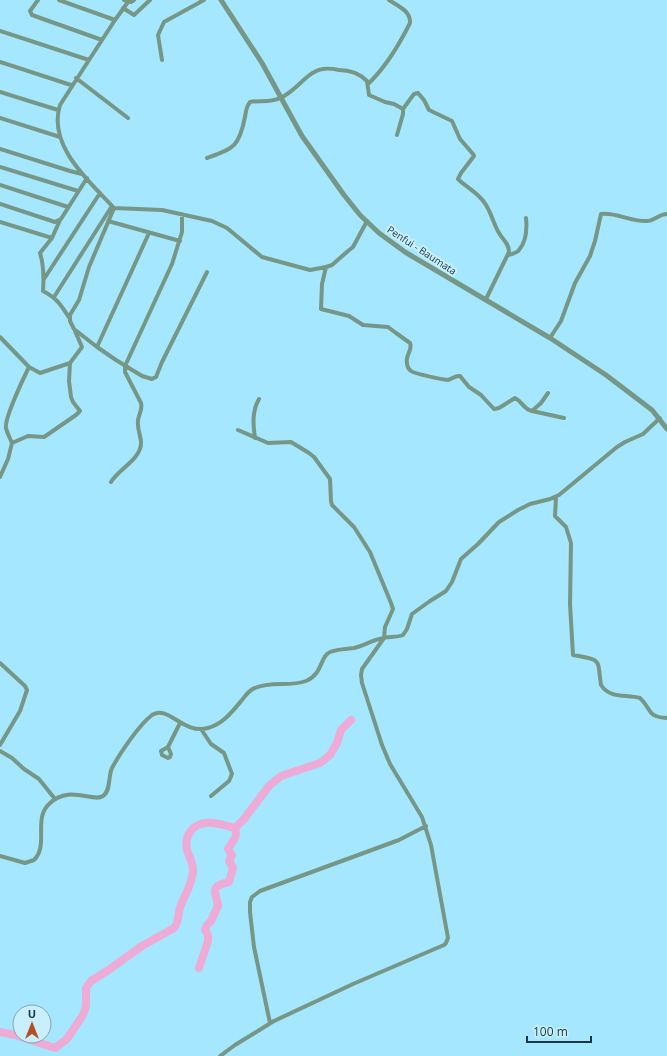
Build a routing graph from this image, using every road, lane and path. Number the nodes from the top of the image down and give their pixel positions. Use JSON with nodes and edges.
{"nodes":[{"id":1,"x":38,"y":0,"type":"edge"},
{"id":2,"x":59,"y":0,"type":"edge"},
{"id":3,"x":134,"y":0,"type":"edge"},
{"id":4,"x":150,"y":0,"type":"edge"},
{"id":5,"x":204,"y":0,"type":"edge"},
{"id":6,"x":221,"y":0,"type":"edge"},
{"id":7,"x":389,"y":0,"type":"edge"},
{"id":8,"x":126,"y":1,"type":"edge"},
{"id":9,"x":123,"y":8,"type":"junction"},
{"id":10,"x":115,"y":20,"type":"junction"},
{"id":11,"x":0,"y":31,"type":"edge"},
{"id":12,"x":102,"y":40,"type":"junction"},
{"id":13,"x":89,"y":60,"type":"junction"},
{"id":14,"x":162,"y":60,"type":"dead end"},
{"id":15,"x":0,"y":62,"type":"edge"},
{"id":16,"x":76,"y":78,"type":"junction"},
{"id":17,"x":368,"y":84,"type":"junction"},
{"id":18,"x":72,"y":85,"type":"junction"},
{"id":19,"x":0,"y":92,"type":"edge"},
{"id":20,"x":280,"y":98,"type":"junction"},
{"id":21,"x":403,"y":109,"type":"junction"},
{"id":22,"x":58,"y":110,"type":"junction"},
{"id":23,"x":0,"y":118,"type":"edge"},
{"id":24,"x":128,"y":118,"type":"dead end"},
{"id":25,"x":397,"y":136,"type":"dead end"},
{"id":26,"x":60,"y":137,"type":"junction"},
{"id":27,"x":0,"y":149,"type":"edge"},
{"id":28,"x":207,"y":158,"type":"dead end"},
{"id":29,"x":0,"y":167,"type":"edge"},
{"id":30,"x":83,"y":174,"type":"junction"},
{"id":31,"x":87,"y":178,"type":"junction"},
{"id":32,"x":0,"y":185,"type":"edge"},
{"id":33,"x":78,"y":192,"type":"junction"},
{"id":34,"x":100,"y":193,"type":"junction"},
{"id":35,"x":0,"y":204,"type":"edge"},
{"id":36,"x":68,"y":207,"type":"junction"},
{"id":37,"x":113,"y":207,"type":"junction"},
{"id":38,"x":182,"y":214,"type":"junction"},
{"id":39,"x":667,"y":214,"type":"edge"},
{"id":40,"x":526,"y":218,"type":"dead end"},
{"id":41,"x":61,"y":220,"type":"junction"},
{"id":42,"x":108,"y":221,"type":"junction"},
{"id":43,"x":367,"y":221,"type":"junction"},
{"id":44,"x":0,"y":222,"type":"edge"},
{"id":45,"x":149,"y":233,"type":"junction"},
{"id":46,"x":52,"y":238,"type":"junction"},
{"id":47,"x":180,"y":241,"type":"junction"},
{"id":48,"x":508,"y":255,"type":"junction"},
{"id":49,"x":326,"y":267,"type":"junction"},
{"id":50,"x":208,"y":272,"type":"dead end"},
{"id":51,"x":44,"y":279,"type":"junction"},
{"id":52,"x":54,"y":297,"type":"junction"},
{"id":53,"x":486,"y":299,"type":"junction"},
{"id":54,"x":70,"y":321,"type":"junction"},
{"id":55,"x":74,"y":328,"type":"junction"},
{"id":56,"x":550,"y":338,"type":"junction"},
{"id":57,"x":1,"y":339,"type":"edge"},
{"id":58,"x":97,"y":347,"type":"junction"},
{"id":59,"x":70,"y":363,"type":"junction"},
{"id":60,"x":125,"y":366,"type":"junction"},
{"id":61,"x":29,"y":368,"type":"junction"},
{"id":62,"x":548,"y":393,"type":"dead end"},
{"id":63,"x":259,"y":398,"type":"dead end"},
{"id":64,"x":532,"y":411,"type":"junction"},
{"id":65,"x":564,"y":418,"type":"dead end"},
{"id":66,"x":660,"y":418,"type":"junction"},
{"id":67,"x":667,"y":429,"type":"edge"},
{"id":68,"x":238,"y":430,"type":"dead end"},
{"id":69,"x":255,"y":438,"type":"junction"},
{"id":70,"x":12,"y":443,"type":"junction"},
{"id":71,"x":0,"y":477,"type":"edge"},
{"id":72,"x":111,"y":482,"type":"dead end"},
{"id":73,"x":556,"y":497,"type":"junction"},
{"id":74,"x":384,"y":638,"type":"junction"},
{"id":75,"x":0,"y":663,"type":"edge"},
{"id":76,"x":667,"y":718,"type":"edge"},
{"id":77,"x":180,"y":723,"type":"junction"},
{"id":78,"x":201,"y":730,"type":"junction"},
{"id":79,"x":0,"y":745,"type":"edge"},
{"id":80,"x":168,"y":747,"type":"dead end"},
{"id":81,"x":0,"y":751,"type":"edge"},
{"id":82,"x":211,"y":796,"type":"dead end"},
{"id":83,"x":55,"y":799,"type":"junction"},
{"id":84,"x":426,"y":826,"type":"junction"},
{"id":85,"x":0,"y":856,"type":"edge"},
{"id":86,"x":270,"y":1023,"type":"junction"},
{"id":87,"x":220,"y":1056,"type":"edge"}],
"edges":[{"from":1,"to":12,"type":"street"},
{"from":2,"to":10,"type":"street"},
{"from":3,"to":8,"type":"street"},
{"from":4,"to":9,"type":"street"},
{"from":5,"to":14,"type":"street"},
{"from":6,"to":20,"type":"street","name":"Penfui - Baumata"},
{"from":7,"to":17,"type":"street"},
{"from":8,"to":9,"type":"street"},
{"from":9,"to":10,"type":"street"},
{"from":10,"to":12,"type":"street"},
{"from":11,"to":13,"type":"street"},
{"from":12,"to":13,"type":"street"},
{"from":13,"to":16,"type":"street"},
{"from":15,"to":18,"type":"street"},
{"from":16,"to":18,"type":"street"},
{"from":16,"to":24,"type":"street"},
{"from":17,"to":20,"type":"street"},
{"from":17,"to":21,"type":"street"},
{"from":18,"to":22,"type":"street"},
{"from":19,"to":22,"type":"street"},
{"from":20,"to":28,"type":"street"},
{"from":20,"to":43,"type":"street","name":"Penfui - Baumata"},
{"from":21,"to":25,"type":"street"},
{"from":21,"to":48,"type":"street"},
{"from":22,"to":26,"type":"street"},
{"from":23,"to":26,"type":"street"},
{"from":26,"to":30,"type":"street"},
{"from":27,"to":30,"type":"street"},
{"from":29,"to":33,"type":"street"},
{"from":30,"to":31,"type":"street"},
{"from":31,"to":33,"type":"street"},
{"from":31,"to":34,"type":"street"},
{"from":32,"to":36,"type":"street"},
{"from":33,"to":36,"type":"street"},
{"from":34,"to":37,"type":"street"},
{"from":34,"to":51,"type":"street"},
{"from":35,"to":41,"type":"street"},
{"from":36,"to":41,"type":"street"},
{"from":37,"to":38,"type":"street"},
{"from":37,"to":42,"type":"street"},
{"from":37,"to":52,"type":"street"},
{"from":38,"to":47,"type":"street"},
{"from":38,"to":49,"type":"street"},
{"from":39,"to":56,"type":"street"},
{"from":40,"to":48,"type":"street"},
{"from":41,"to":46,"type":"street"},
{"from":42,"to":45,"type":"street"},
{"from":42,"to":54,"type":"street"},
{"from":43,"to":49,"type":"street"},
{"from":43,"to":53,"type":"street","name":"Penfui - Baumata"},
{"from":44,"to":46,"type":"street"},
{"from":45,"to":47,"type":"street"},
{"from":45,"to":58,"type":"street"},
{"from":46,"to":51,"type":"street"},
{"from":47,"to":60,"type":"street"},
{"from":48,"to":53,"type":"street"},
{"from":49,"to":64,"type":"street"},
{"from":50,"to":60,"type":"street"},
{"from":51,"to":52,"type":"street"},
{"from":52,"to":54,"type":"street"},
{"from":53,"to":56,"type":"street","name":"Penfui - Baumata"},
{"from":54,"to":55,"type":"street"},
{"from":55,"to":58,"type":"street"},
{"from":55,"to":59,"type":"street"},
{"from":56,"to":66,"type":"street","name":"Penfui - Baumata"},
{"from":57,"to":61,"type":"street"},
{"from":58,"to":60,"type":"street"},
{"from":59,"to":61,"type":"street"},
{"from":59,"to":70,"type":"street"},
{"from":60,"to":72,"type":"street"},
{"from":61,"to":70,"type":"street"},
{"from":62,"to":64,"type":"street"},
{"from":63,"to":69,"type":"street"},
{"from":64,"to":65,"type":"street"},
{"from":66,"to":67,"type":"street","name":"Penfui - Baumata"},
{"from":66,"to":73,"type":"street"},
{"from":68,"to":69,"type":"street"},
{"from":69,"to":74,"type":"street"},
{"from":70,"to":71,"type":"street"},
{"from":73,"to":74,"type":"street"},
{"from":73,"to":76,"type":"street"},
{"from":74,"to":78,"type":"street"},
{"from":74,"to":84,"type":"street"},
{"from":75,"to":79,"type":"street"},
{"from":77,"to":78,"type":"street"},
{"from":77,"to":80,"type":"street"},
{"from":77,"to":83,"type":"street"},
{"from":78,"to":82,"type":"street"},
{"from":81,"to":83,"type":"street"},
{"from":83,"to":85,"type":"street"},
{"from":84,"to":86,"type":"street"},
{"from":84,"to":86,"type":"street"},
{"from":86,"to":87,"type":"street"}]}
